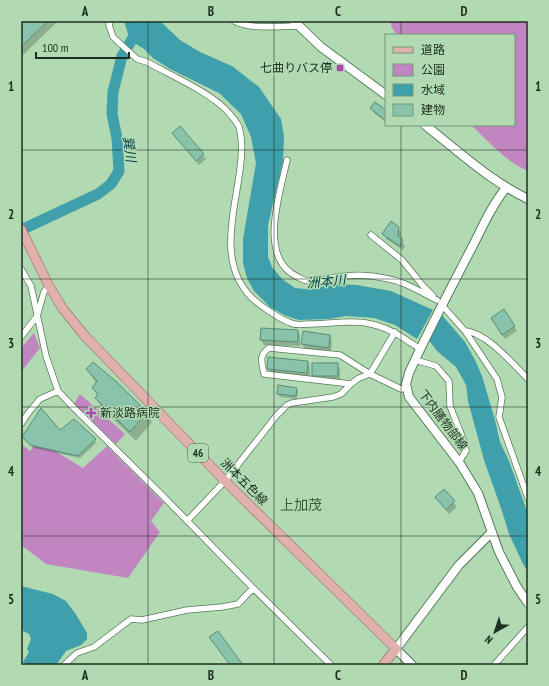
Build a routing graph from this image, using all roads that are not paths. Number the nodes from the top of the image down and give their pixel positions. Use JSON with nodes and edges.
{"nodes":[{"id":1,"x":110,"y":21,"type":"edge"},
{"id":2,"x":234,"y":21,"type":"edge"},
{"id":3,"x":296,"y":23,"type":"edge"},
{"id":4,"x":385,"y":94,"type":"edge"},
{"id":5,"x":426,"y":126,"type":"edge"},
{"id":6,"x":288,"y":160,"type":"dead end"},
{"id":7,"x":506,"y":188,"type":"junction"},
{"id":8,"x":528,"y":199,"type":"edge"},
{"id":9,"x":23,"y":234,"type":"edge"},
{"id":10,"x":371,"y":235,"type":"dead end"},
{"id":11,"x":21,"y":269,"type":"edge"},
{"id":12,"x":49,"y":286,"type":"junction"},
{"id":13,"x":440,"y":306,"type":"junction"},
{"id":14,"x":37,"y":316,"type":"junction"},
{"id":15,"x":465,"y":331,"type":"junction"},
{"id":16,"x":394,"y":332,"type":"junction"},
{"id":17,"x":21,"y":337,"type":"edge"},
{"id":18,"x":420,"y":349,"type":"junction"},
{"id":19,"x":415,"y":360,"type":"junction"},
{"id":20,"x":370,"y":374,"type":"junction"},
{"id":21,"x":528,"y":380,"type":"edge"},
{"id":22,"x":351,"y":384,"type":"junction"},
{"id":23,"x":406,"y":388,"type":"junction"},
{"id":24,"x":58,"y":391,"type":"junction"},
{"id":25,"x":21,"y":424,"type":"edge"},
{"id":26,"x":458,"y":462,"type":"junction"},
{"id":27,"x":225,"y":481,"type":"junction"},
{"id":28,"x":528,"y":498,"type":"edge"},
{"id":29,"x":187,"y":521,"type":"junction"},
{"id":30,"x":491,"y":533,"type":"junction"},
{"id":31,"x":253,"y":588,"type":"junction"},
{"id":32,"x":528,"y":603,"type":"edge"},
{"id":33,"x":528,"y":627,"type":"edge"},
{"id":34,"x":396,"y":649,"type":"junction"},
{"id":35,"x":64,"y":665,"type":"edge"},
{"id":36,"x":331,"y":665,"type":"edge"},
{"id":37,"x":383,"y":665,"type":"edge"},
{"id":38,"x":412,"y":665,"type":"edge"},
{"id":39,"x":494,"y":665,"type":"edge"}],
"edges":[{"from":1,"to":16,"type":"street"},
{"from":2,"to":3,"type":"street"},
{"from":3,"to":4,"type":"main road"},
{"from":5,"to":7,"type":"main road"},
{"from":6,"to":13,"type":"street"},
{"from":7,"to":8,"type":"main road"},
{"from":7,"to":13,"type":"main road","name":"下内膳物部線"},
{"from":9,"to":12,"type":"main road","name":"洲本五色線","number":"46"},
{"from":10,"to":13,"type":"street"},
{"from":11,"to":14,"type":"street"},
{"from":12,"to":14,"type":"street"},
{"from":12,"to":27,"type":"main road","name":"洲本五色線","number":"46"},
{"from":13,"to":15,"type":"street"},
{"from":13,"to":18,"type":"main road","name":"下内膳物部線"},
{"from":14,"to":17,"type":"street"},
{"from":14,"to":24,"type":"street"},
{"from":15,"to":21,"type":"street"},
{"from":15,"to":28,"type":"street"},
{"from":16,"to":18,"type":"street"},
{"from":16,"to":20,"type":"street"},
{"from":18,"to":19,"type":"main road","name":"下内膳物部線"},
{"from":19,"to":23,"type":"main road","name":"下内膳物部線"},
{"from":19,"to":26,"type":"street"},
{"from":20,"to":22,"type":"street"},
{"from":20,"to":22,"type":"street"},
{"from":20,"to":23,"type":"street"},
{"from":22,"to":27,"type":"street"},
{"from":23,"to":26,"type":"main road","name":"下内膳物部線"},
{"from":24,"to":25,"type":"street"},
{"from":24,"to":29,"type":"street"},
{"from":26,"to":30,"type":"main road","name":"下内膳物部線"},
{"from":27,"to":29,"type":"street"},
{"from":27,"to":34,"type":"main road","name":"洲本五色線","number":"46"},
{"from":29,"to":31,"type":"street"},
{"from":30,"to":32,"type":"main road","name":"下内膳物部線"},
{"from":30,"to":34,"type":"main road"},
{"from":31,"to":35,"type":"street"},
{"from":31,"to":36,"type":"street"},
{"from":33,"to":39,"type":"street"},
{"from":34,"to":37,"type":"main road"},
{"from":34,"to":38,"type":"main road"}]}
